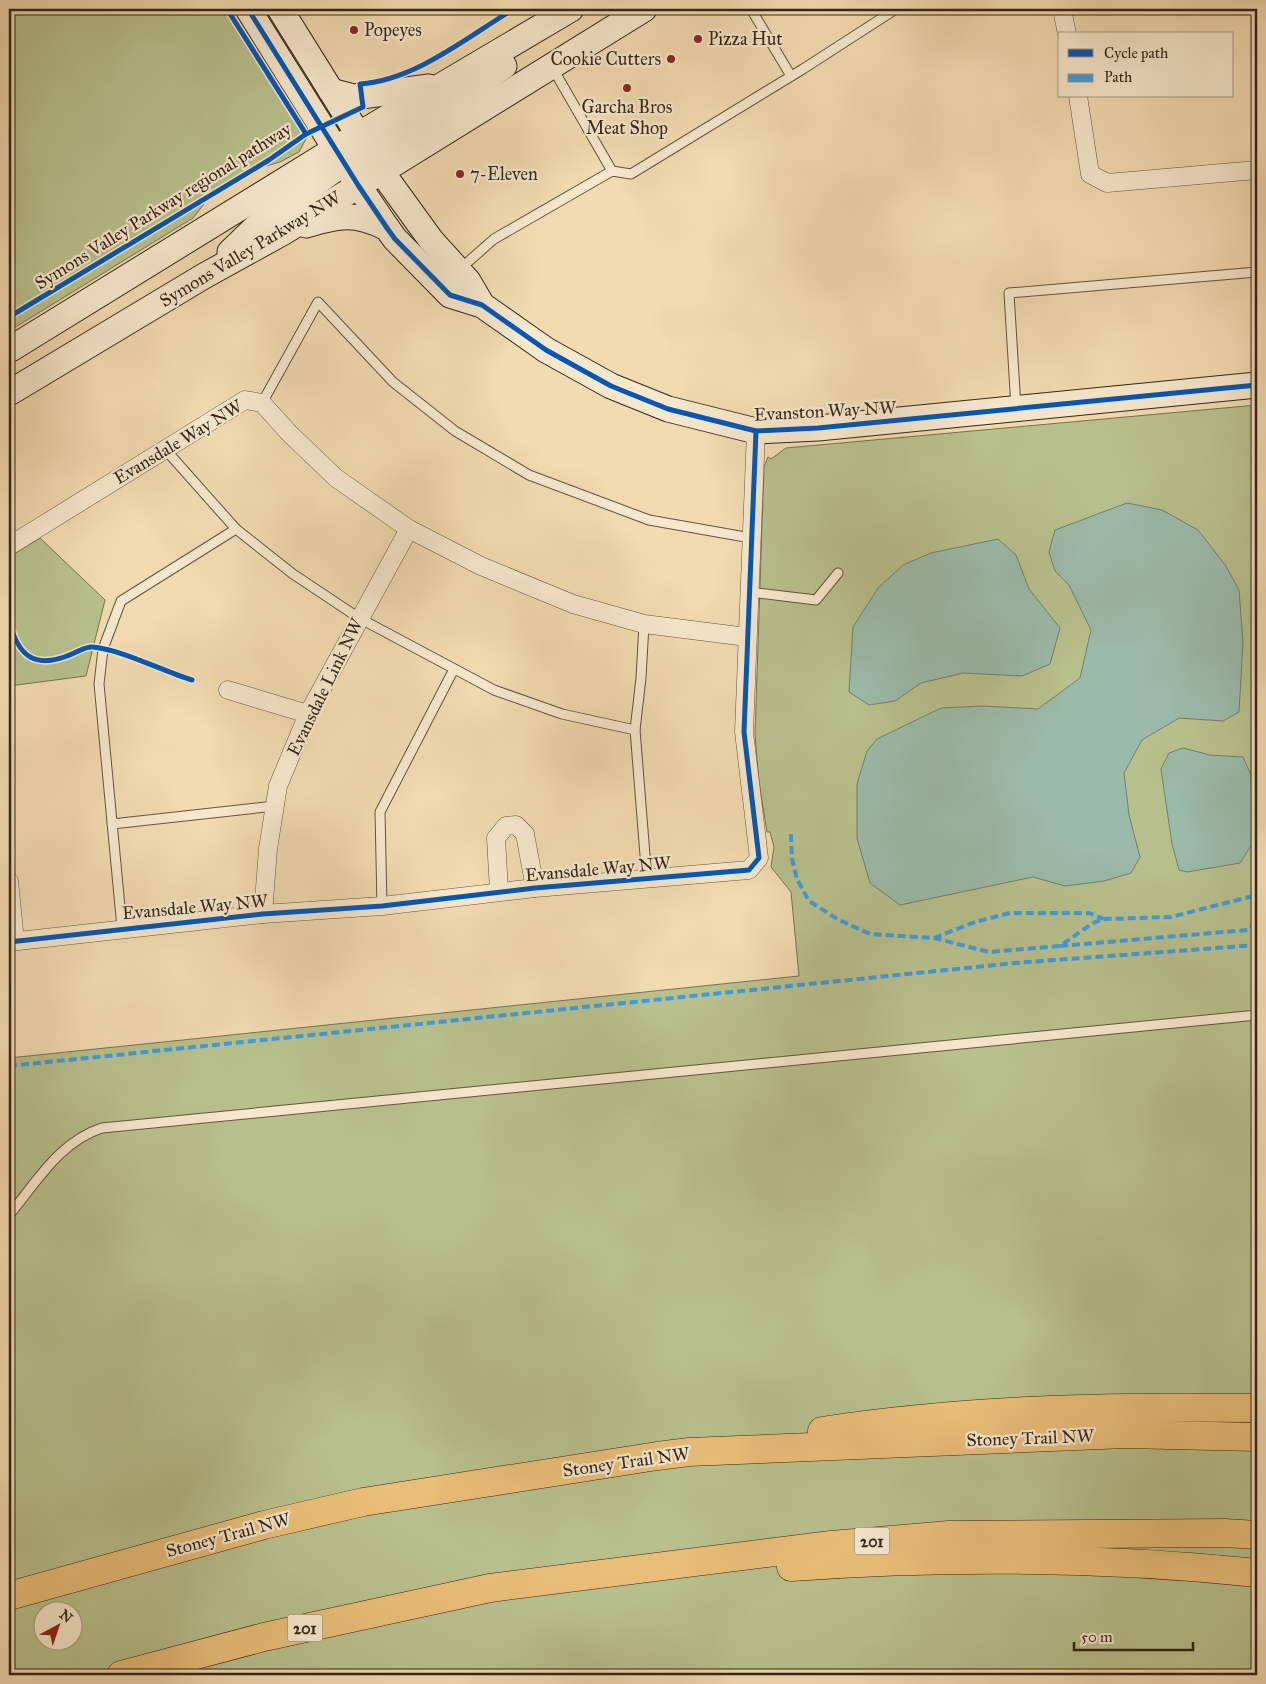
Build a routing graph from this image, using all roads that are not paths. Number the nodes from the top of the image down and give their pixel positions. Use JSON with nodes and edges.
{"nodes":[{"id":1,"x":248,"y":9,"type":"edge"},
{"id":2,"x":280,"y":9,"type":"edge"},
{"id":3,"x":633,"y":9,"type":"edge"},
{"id":4,"x":644,"y":9,"type":"edge"},
{"id":5,"x":751,"y":9,"type":"edge"},
{"id":6,"x":896,"y":9,"type":"edge"},
{"id":7,"x":1062,"y":9,"type":"edge"},
{"id":8,"x":559,"y":12,"type":"edge"},
{"id":9,"x":610,"y":31,"type":"junction"},
{"id":10,"x":1067,"y":32,"type":"edge"},
{"id":11,"x":525,"y":38,"type":"junction"},
{"id":12,"x":552,"y":66,"type":"junction"},
{"id":13,"x":791,"y":76,"type":"junction"},
{"id":14,"x":438,"y":86,"type":"junction"},
{"id":15,"x":330,"y":91,"type":"junction"},
{"id":16,"x":1078,"y":98,"type":"edge"},
{"id":17,"x":358,"y":135,"type":"junction"},
{"id":18,"x":341,"y":155,"type":"junction"},
{"id":19,"x":376,"y":164,"type":"junction"},
{"id":20,"x":1257,"y":170,"type":"edge"},
{"id":21,"x":612,"y":171,"type":"junction"},
{"id":22,"x":358,"y":185,"type":"junction"},
{"id":23,"x":388,"y":228,"type":"junction"},
{"id":24,"x":282,"y":232,"type":"junction"},
{"id":25,"x":459,"y":270,"type":"junction"},
{"id":26,"x":1257,"y":272,"type":"edge"},
{"id":27,"x":204,"y":276,"type":"junction"},
{"id":28,"x":482,"y":305,"type":"junction"},
{"id":29,"x":9,"y":350,"type":"edge"},
{"id":30,"x":1257,"y":385,"type":"edge"},
{"id":31,"x":9,"y":393,"type":"edge"},
{"id":32,"x":262,"y":403,"type":"junction"},
{"id":33,"x":1016,"y":408,"type":"junction"},
{"id":34,"x":756,"y":431,"type":"junction"},
{"id":35,"x":164,"y":448,"type":"junction"},
{"id":36,"x":236,"y":529,"type":"junction"},
{"id":37,"x":409,"y":529,"type":"junction"},
{"id":38,"x":751,"y":538,"type":"junction"},
{"id":39,"x":9,"y":546,"type":"edge"},
{"id":40,"x":838,"y":573,"type":"dead end"},
{"id":41,"x":749,"y":592,"type":"junction"},
{"id":42,"x":359,"y":618,"type":"junction"},
{"id":43,"x":644,"y":624,"type":"junction"},
{"id":44,"x":747,"y":637,"type":"junction"},
{"id":45,"x":454,"y":669,"type":"junction"},
{"id":46,"x":228,"y":690,"type":"dead end"},
{"id":47,"x":308,"y":714,"type":"junction"},
{"id":48,"x":635,"y":730,"type":"junction"},
{"id":49,"x":275,"y":806,"type":"junction"},
{"id":50,"x":112,"y":824,"type":"junction"},
{"id":51,"x":647,"y":880,"type":"junction"},
{"id":52,"x":9,"y":881,"type":"edge"},
{"id":53,"x":535,"y":888,"type":"junction"},
{"id":54,"x":499,"y":892,"type":"junction"},
{"id":55,"x":382,"y":906,"type":"junction"},
{"id":56,"x":264,"y":914,"type":"junction"},
{"id":57,"x":122,"y":928,"type":"junction"},
{"id":58,"x":12,"y":941,"type":"edge"},
{"id":59,"x":1257,"y":1015,"type":"edge"},
{"id":60,"x":9,"y":1215,"type":"edge"},
{"id":61,"x":1257,"y":1408,"type":"edge"},
{"id":62,"x":1257,"y":1437,"type":"edge"},
{"id":63,"x":689,"y":1452,"type":"junction"},
{"id":64,"x":1257,"y":1535,"type":"edge"},
{"id":65,"x":1257,"y":1573,"type":"edge"},
{"id":66,"x":490,"y":1588,"type":"junction"},
{"id":67,"x":9,"y":1596,"type":"edge"},
{"id":68,"x":121,"y":1675,"type":"edge"}],
"edges":[{"from":1,"to":18,"type":"main road","name":"Evanston Way NW"},
{"from":2,"to":15,"type":"main road","name":"Evanston Way NW"},
{"from":3,"to":9,"type":"main road"},
{"from":4,"to":9,"type":"main road"},
{"from":5,"to":13,"type":"lane"},
{"from":6,"to":13,"type":"lane"},
{"from":7,"to":10,"type":"street"},
{"from":8,"to":11,"type":"main road"},
{"from":9,"to":12,"type":"main road"},
{"from":11,"to":14,"type":"main road"},
{"from":11,"to":19,"type":"main road"},
{"from":12,"to":19,"type":"main road"},
{"from":12,"to":21,"type":"lane"},
{"from":13,"to":21,"type":"lane"},
{"from":14,"to":15,"type":"main road"},
{"from":14,"to":17,"type":"main road"},
{"from":15,"to":17,"type":"main road","name":"Evanston Way NW"},
{"from":16,"to":20,"type":"street"},
{"from":17,"to":18,"type":"main road"},
{"from":17,"to":19,"type":"main road","name":"Evanston Way NW"},
{"from":18,"to":22,"type":"main road","name":"Evanston Way NW"},
{"from":18,"to":27,"type":"main road"},
{"from":18,"to":29,"type":"main road"},
{"from":19,"to":22,"type":"main road"},
{"from":19,"to":25,"type":"main road","name":"Evanston Way NW"},
{"from":21,"to":25,"type":"lane"},
{"from":22,"to":23,"type":"main road","name":"Evanston Way NW"},
{"from":22,"to":24,"type":"main road","name":"Symons Valley Parkway NW"},
{"from":23,"to":24,"type":"main road"},
{"from":23,"to":28,"type":"main road","name":"Evanston Way NW"},
{"from":24,"to":27,"type":"main road","name":"Symons Valley Parkway NW"},
{"from":25,"to":28,"type":"main road","name":"Evanston Way NW"},
{"from":26,"to":33,"type":"lane"},
{"from":27,"to":31,"type":"main road","name":"Symons Valley Parkway NW"},
{"from":28,"to":34,"type":"main road","name":"Evanston Way NW"},
{"from":30,"to":33,"type":"main road","name":"Evanston Way NW"},
{"from":32,"to":35,"type":"street","name":"Evansdale Way NW"},
{"from":32,"to":37,"type":"street","name":"Evansdale Way NW"},
{"from":32,"to":38,"type":"lane"},
{"from":33,"to":34,"type":"main road","name":"Evanston Way NW"},
{"from":34,"to":38,"type":"street","name":"Evansdale Way NW"},
{"from":35,"to":36,"type":"lane"},
{"from":35,"to":39,"type":"street","name":"Evansdale Way NW"},
{"from":36,"to":42,"type":"lane"},
{"from":36,"to":50,"type":"lane"},
{"from":37,"to":42,"type":"street","name":"Evansdale Link NW"},
{"from":37,"to":43,"type":"street","name":"Evansdale Way NW"},
{"from":38,"to":41,"type":"street","name":"Evansdale Way NW"},
{"from":40,"to":41,"type":"lane"},
{"from":41,"to":44,"type":"street","name":"Evansdale Way NW"},
{"from":42,"to":45,"type":"lane"},
{"from":42,"to":47,"type":"street","name":"Evansdale Link NW"},
{"from":43,"to":44,"type":"street","name":"Evansdale Way NW"},
{"from":43,"to":48,"type":"lane"},
{"from":44,"to":51,"type":"street","name":"Evansdale Way NW"},
{"from":45,"to":48,"type":"lane"},
{"from":45,"to":55,"type":"lane"},
{"from":46,"to":47,"type":"street"},
{"from":47,"to":49,"type":"street","name":"Evansdale Link NW"},
{"from":48,"to":51,"type":"lane"},
{"from":49,"to":50,"type":"lane"},
{"from":49,"to":56,"type":"street","name":"Evansdale Link NW"},
{"from":50,"to":57,"type":"lane"},
{"from":51,"to":53,"type":"street","name":"Evansdale Way NW"},
{"from":52,"to":58,"type":"street","name":"Evansdale Way NW"},
{"from":53,"to":54,"type":"street","name":"Evansdale Way NW"},
{"from":53,"to":54,"type":"street"},
{"from":54,"to":55,"type":"street","name":"Evansdale Way NW"},
{"from":55,"to":56,"type":"street","name":"Evansdale Way NW"},
{"from":56,"to":57,"type":"street","name":"Evansdale Way NW"},
{"from":57,"to":58,"type":"street","name":"Evansdale Way NW"},
{"from":59,"to":60,"type":"lane"},
{"from":61,"to":63,"type":"highway"},
{"from":62,"to":63,"type":"highway","name":"Stoney Trail NW"},
{"from":63,"to":67,"type":"highway","name":"Stoney Trail NW"},
{"from":64,"to":66,"type":"highway","number":"201"},
{"from":65,"to":66,"type":"highway"},
{"from":66,"to":68,"type":"highway","number":"201"}]}
